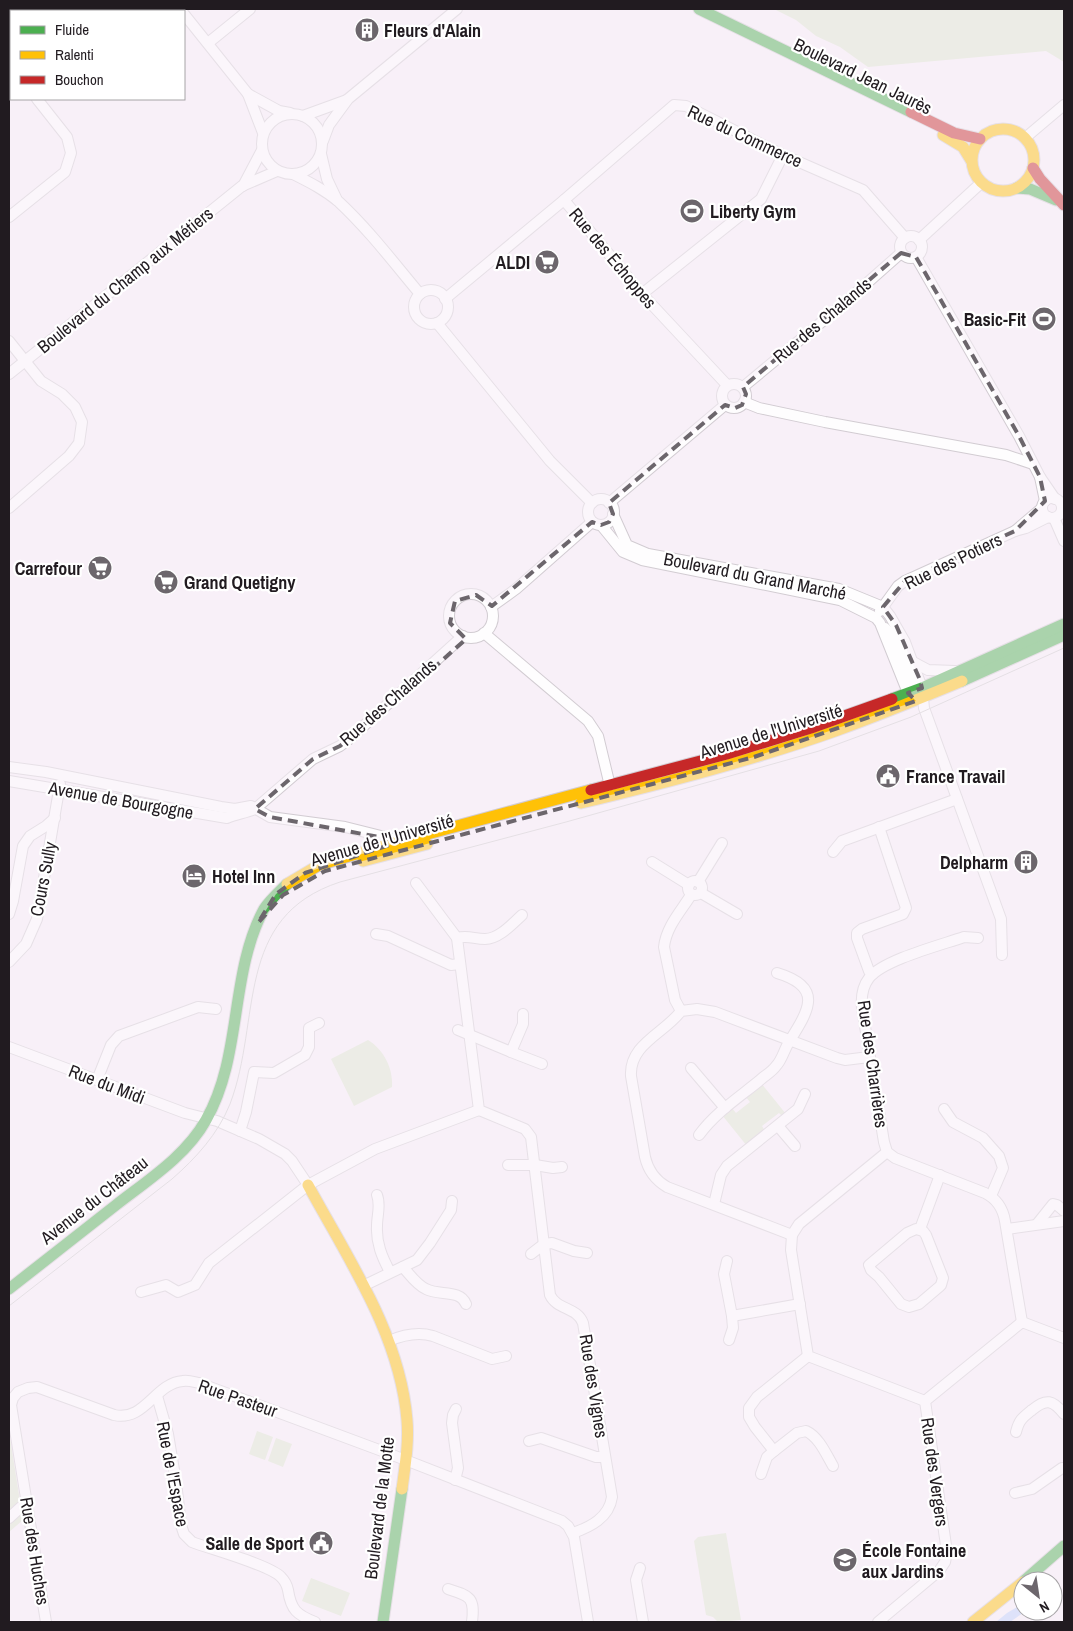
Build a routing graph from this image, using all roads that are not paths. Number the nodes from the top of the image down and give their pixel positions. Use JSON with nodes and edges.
{"nodes":[{"id":1,"x":250,"y":9,"type":"edge"},
{"id":2,"x":457,"y":9,"type":"edge"},
{"id":3,"x":699,"y":9,"type":"edge"},
{"id":4,"x":185,"y":15,"type":"edge"},
{"id":5,"x":737,"y":26,"type":"junction"},
{"id":6,"x":208,"y":43,"type":"junction"},
{"id":7,"x":248,"y":94,"type":"junction"},
{"id":8,"x":348,"y":99,"type":"junction"},
{"id":9,"x":37,"y":100,"type":"edge"},
{"id":10,"x":1064,"y":105,"type":"edge"},
{"id":11,"x":292,"y":113,"type":"junction"},
{"id":12,"x":303,"y":116,"type":"junction"},
{"id":13,"x":263,"y":133,"type":"junction"},
{"id":14,"x":1024,"y":138,"type":"junction"},
{"id":15,"x":980,"y":139,"type":"junction"},
{"id":16,"x":323,"y":141,"type":"junction"},
{"id":17,"x":262,"y":150,"type":"junction"},
{"id":18,"x":321,"y":154,"type":"junction"},
{"id":19,"x":783,"y":155,"type":"junction"},
{"id":20,"x":972,"y":160,"type":"junction"},
{"id":21,"x":1032,"y":168,"type":"junction"},
{"id":22,"x":277,"y":171,"type":"junction"},
{"id":23,"x":293,"y":174,"type":"junction"},
{"id":24,"x":981,"y":183,"type":"junction"},
{"id":25,"x":242,"y":186,"type":"junction"},
{"id":26,"x":1017,"y":188,"type":"junction"},
{"id":27,"x":564,"y":200,"type":"junction"},
{"id":28,"x":338,"y":201,"type":"junction"},
{"id":29,"x":1063,"y":203,"type":"edge"},
{"id":30,"x":9,"y":218,"type":"edge"},
{"id":31,"x":905,"y":238,"type":"junction"},
{"id":32,"x":919,"y":240,"type":"junction"},
{"id":33,"x":901,"y":253,"type":"junction"},
{"id":34,"x":916,"y":257,"type":"junction"},
{"id":35,"x":420,"y":294,"type":"junction"},
{"id":36,"x":642,"y":294,"type":"junction"},
{"id":37,"x":446,"y":299,"type":"junction"},
{"id":38,"x":437,"y":323,"type":"junction"},
{"id":39,"x":9,"y":340,"type":"edge"},
{"id":40,"x":25,"y":360,"type":"junction"},
{"id":41,"x":9,"y":374,"type":"edge"},
{"id":42,"x":727,"y":385,"type":"junction"},
{"id":43,"x":743,"y":387,"type":"junction"},
{"id":44,"x":744,"y":402,"type":"junction"},
{"id":45,"x":725,"y":405,"type":"junction"},
{"id":46,"x":1033,"y":464,"type":"junction"},
{"id":47,"x":609,"y":502,"type":"junction"},
{"id":48,"x":592,"y":503,"type":"junction"},
{"id":49,"x":9,"y":508,"type":"edge"},
{"id":50,"x":1049,"y":509,"type":"junction"},
{"id":51,"x":614,"y":514,"type":"junction"},
{"id":52,"x":596,"y":524,"type":"junction"},
{"id":53,"x":1064,"y":540,"type":"edge"},
{"id":54,"x":491,"y":607,"type":"junction"},
{"id":55,"x":883,"y":607,"type":"junction"},
{"id":56,"x":878,"y":621,"type":"junction"},
{"id":57,"x":1064,"y":624,"type":"edge"},
{"id":58,"x":484,"y":633,"type":"junction"},
{"id":59,"x":462,"y":635,"type":"junction"},
{"id":60,"x":1064,"y":635,"type":"edge"},
{"id":61,"x":913,"y":662,"type":"junction"},
{"id":62,"x":958,"y":671,"type":"junction"},
{"id":63,"x":920,"y":694,"type":"junction"},
{"id":64,"x":9,"y":763,"type":"edge"},
{"id":65,"x":9,"y":767,"type":"edge"},
{"id":66,"x":9,"y":776,"type":"edge"},
{"id":67,"x":9,"y":781,"type":"edge"},
{"id":68,"x":60,"y":783,"type":"junction"},
{"id":69,"x":611,"y":791,"type":"junction"},
{"id":70,"x":958,"y":799,"type":"junction"},
{"id":71,"x":256,"y":806,"type":"junction"},
{"id":72,"x":230,"y":811,"type":"junction"},
{"id":73,"x":55,"y":818,"type":"junction"},
{"id":74,"x":879,"y":828,"type":"junction"},
{"id":75,"x":402,"y":841,"type":"junction"},
{"id":76,"x":722,"y":843,"type":"dead end"},
{"id":77,"x":833,"y":852,"type":"dead end"},
{"id":78,"x":652,"y":862,"type":"dead end"},
{"id":79,"x":416,"y":883,"type":"dead end"},
{"id":80,"x":695,"y":888,"type":"junction"},
{"id":81,"x":9,"y":914,"type":"edge"},
{"id":82,"x":736,"y":914,"type":"dead end"},
{"id":83,"x":522,"y":915,"type":"dead end"},
{"id":84,"x":258,"y":923,"type":"junction"},
{"id":85,"x":376,"y":934,"type":"dead end"},
{"id":86,"x":457,"y":938,"type":"junction"},
{"id":87,"x":978,"y":938,"type":"dead end"},
{"id":88,"x":1002,"y":955,"type":"dead end"},
{"id":89,"x":9,"y":962,"type":"edge"},
{"id":90,"x":460,"y":964,"type":"junction"},
{"id":91,"x":778,"y":973,"type":"dead end"},
{"id":92,"x":873,"y":974,"type":"junction"},
{"id":93,"x":216,"y":1010,"type":"dead end"},
{"id":94,"x":681,"y":1011,"type":"junction"},
{"id":95,"x":523,"y":1014,"type":"dead end"},
{"id":96,"x":320,"y":1023,"type":"dead end"},
{"id":97,"x":458,"y":1030,"type":"dead end"},
{"id":98,"x":470,"y":1034,"type":"junction"},
{"id":99,"x":791,"y":1040,"type":"junction"},
{"id":100,"x":9,"y":1047,"type":"edge"},
{"id":101,"x":511,"y":1052,"type":"junction"},
{"id":102,"x":869,"y":1057,"type":"junction"},
{"id":103,"x":542,"y":1064,"type":"dead end"},
{"id":104,"x":690,"y":1068,"type":"dead end"},
{"id":105,"x":97,"y":1080,"type":"junction"},
{"id":106,"x":805,"y":1094,"type":"dead end"},
{"id":107,"x":725,"y":1108,"type":"junction"},
{"id":108,"x":478,"y":1110,"type":"junction"},
{"id":109,"x":944,"y":1110,"type":"dead end"},
{"id":110,"x":207,"y":1118,"type":"junction"},
{"id":111,"x":778,"y":1126,"type":"junction"},
{"id":112,"x":240,"y":1131,"type":"junction"},
{"id":113,"x":699,"y":1135,"type":"dead end"},
{"id":114,"x":795,"y":1146,"type":"dead end"},
{"id":115,"x":887,"y":1152,"type":"junction"},
{"id":116,"x":508,"y":1165,"type":"dead end"},
{"id":117,"x":534,"y":1165,"type":"junction"},
{"id":118,"x":562,"y":1167,"type":"dead end"},
{"id":119,"x":940,"y":1175,"type":"junction"},
{"id":120,"x":308,"y":1185,"type":"junction"},
{"id":121,"x":377,"y":1195,"type":"dead end"},
{"id":122,"x":991,"y":1196,"type":"junction"},
{"id":123,"x":452,"y":1201,"type":"dead end"},
{"id":124,"x":714,"y":1204,"type":"junction"},
{"id":125,"x":1064,"y":1211,"type":"edge"},
{"id":126,"x":1064,"y":1221,"type":"edge"},
{"id":127,"x":1037,"y":1224,"type":"junction"},
{"id":128,"x":920,"y":1229,"type":"junction"},
{"id":129,"x":1007,"y":1229,"type":"junction"},
{"id":130,"x":792,"y":1235,"type":"junction"},
{"id":131,"x":544,"y":1244,"type":"junction"},
{"id":132,"x":586,"y":1253,"type":"dead end"},
{"id":133,"x":531,"y":1254,"type":"dead end"},
{"id":134,"x":726,"y":1261,"type":"dead end"},
{"id":135,"x":403,"y":1267,"type":"junction"},
{"id":136,"x":390,"y":1272,"type":"junction"},
{"id":137,"x":363,"y":1286,"type":"junction"},
{"id":138,"x":9,"y":1289,"type":"edge"},
{"id":139,"x":141,"y":1292,"type":"dead end"},
{"id":140,"x":466,"y":1304,"type":"dead end"},
{"id":141,"x":800,"y":1304,"type":"junction"},
{"id":142,"x":732,"y":1316,"type":"junction"},
{"id":143,"x":1022,"y":1322,"type":"junction"},
{"id":144,"x":1064,"y":1338,"type":"edge"},
{"id":145,"x":730,"y":1340,"type":"dead end"},
{"id":146,"x":389,"y":1341,"type":"junction"},
{"id":147,"x":506,"y":1356,"type":"dead end"},
{"id":148,"x":808,"y":1356,"type":"junction"},
{"id":149,"x":18,"y":1392,"type":"joint"},
{"id":150,"x":157,"y":1396,"type":"junction"},
{"id":151,"x":925,"y":1401,"type":"junction"},
{"id":152,"x":456,"y":1409,"type":"dead end"},
{"id":153,"x":1064,"y":1414,"type":"edge"},
{"id":154,"x":1016,"y":1432,"type":"dead end"},
{"id":155,"x":529,"y":1441,"type":"dead end"},
{"id":156,"x":774,"y":1451,"type":"junction"},
{"id":157,"x":605,"y":1457,"type":"junction"},
{"id":158,"x":406,"y":1461,"type":"junction"},
{"id":159,"x":833,"y":1466,"type":"dead end"},
{"id":160,"x":1064,"y":1468,"type":"edge"},
{"id":161,"x":761,"y":1474,"type":"dead end"},
{"id":162,"x":455,"y":1480,"type":"junction"},
{"id":163,"x":1014,"y":1493,"type":"dead end"},
{"id":164,"x":28,"y":1506,"type":"junction"},
{"id":165,"x":9,"y":1518,"type":"edge"},
{"id":166,"x":572,"y":1533,"type":"junction"},
{"id":167,"x":1064,"y":1546,"type":"edge"},
{"id":168,"x":640,"y":1568,"type":"dead end"},
{"id":169,"x":1035,"y":1571,"type":"edge"},
{"id":170,"x":448,"y":1589,"type":"dead end"},
{"id":171,"x":1013,"y":1590,"type":"edge"},
{"id":172,"x":46,"y":1622,"type":"edge"},
{"id":173,"x":316,"y":1622,"type":"edge"},
{"id":174,"x":383,"y":1622,"type":"edge"},
{"id":175,"x":472,"y":1622,"type":"edge"},
{"id":176,"x":588,"y":1622,"type":"edge"},
{"id":177,"x":643,"y":1622,"type":"edge"},
{"id":178,"x":878,"y":1622,"type":"edge"},
{"id":179,"x":973,"y":1622,"type":"edge"}],
"edges":[{"from":1,"to":6,"type":"street"},
{"from":2,"to":8,"type":"street"},
{"from":3,"to":5,"type":"main road","name":"Boulevard Jean Jaurès"},
{"from":4,"to":6,"type":"street"},
{"from":5,"to":15,"type":"main road","name":"Boulevard Jean Jaurès"},
{"from":5,"to":20,"type":"main road","name":"Boulevard Jean Jaurès"},
{"from":6,"to":7,"type":"street"},
{"from":7,"to":11,"type":"street"},
{"from":7,"to":13,"type":"street"},
{"from":8,"to":12,"type":"street"},
{"from":8,"to":16,"type":"street"},
{"from":9,"to":30,"type":"street"},
{"from":10,"to":14,"type":"street"},
{"from":11,"to":12,"type":"street"},
{"from":11,"to":13,"type":"street"},
{"from":12,"to":16,"type":"street"},
{"from":13,"to":17,"type":"street"},
{"from":14,"to":15,"type":"main road"},
{"from":14,"to":21,"type":"main road"},
{"from":15,"to":20,"type":"main road"},
{"from":16,"to":18,"type":"street"},
{"from":17,"to":22,"type":"street"},
{"from":17,"to":25,"type":"street","name":"Boulevard du Champ aux Métiers"},
{"from":18,"to":23,"type":"street"},
{"from":18,"to":28,"type":"street"},
{"from":19,"to":27,"type":"street","name":"Rue du Commerce"},
{"from":19,"to":31,"type":"street","name":"Rue du Commerce"},
{"from":19,"to":36,"type":"street"},
{"from":20,"to":24,"type":"main road"},
{"from":21,"to":26,"type":"main road"},
{"from":21,"to":29,"type":"main road"},
{"from":22,"to":23,"type":"street"},
{"from":22,"to":25,"type":"street","name":"Boulevard du Champ aux Métiers"},
{"from":23,"to":28,"type":"street"},
{"from":24,"to":26,"type":"main road"},
{"from":24,"to":32,"type":"street"},
{"from":25,"to":40,"type":"street","name":"Boulevard du Champ aux Métiers"},
{"from":26,"to":29,"type":"main road"},
{"from":27,"to":36,"type":"street","name":"Rue des Échoppes"},
{"from":27,"to":37,"type":"street","name":"Rue des Échoppes"},
{"from":28,"to":35,"type":"street"},
{"from":31,"to":32,"type":"street"},
{"from":31,"to":33,"type":"street"},
{"from":32,"to":34,"type":"street"},
{"from":33,"to":34,"type":"street"},
{"from":33,"to":43,"type":"street","name":"Rue des Chalands"},
{"from":34,"to":46,"type":"street"},
{"from":35,"to":37,"type":"street"},
{"from":35,"to":38,"type":"street"},
{"from":36,"to":42,"type":"street","name":"Rue des Échoppes"},
{"from":37,"to":38,"type":"street"},
{"from":38,"to":48,"type":"street"},
{"from":39,"to":40,"type":"street"},
{"from":40,"to":41,"type":"street","name":"Boulevard du Champ aux Métiers"},
{"from":40,"to":49,"type":"street"},
{"from":42,"to":43,"type":"street"},
{"from":42,"to":45,"type":"street"},
{"from":43,"to":44,"type":"street"},
{"from":44,"to":45,"type":"street"},
{"from":44,"to":46,"type":"street"},
{"from":45,"to":47,"type":"street"},
{"from":46,"to":50,"type":"street"},
{"from":47,"to":48,"type":"street"},
{"from":47,"to":51,"type":"street"},
{"from":48,"to":52,"type":"street"},
{"from":50,"to":53,"type":"street"},
{"from":50,"to":55,"type":"street","name":"Rue des Potiers"},
{"from":51,"to":52,"type":"street"},
{"from":51,"to":55,"type":"street","name":"Boulevard du Grand Marché"},
{"from":52,"to":54,"type":"street"},
{"from":52,"to":56,"type":"street","name":"Boulevard du Grand Marché"},
{"from":54,"to":58,"type":"street"},
{"from":54,"to":59,"type":"street"},
{"from":55,"to":56,"type":"street","name":"Rue des Potiers"},
{"from":55,"to":61,"type":"street"},
{"from":56,"to":63,"type":"street","name":"Boulevard du Grand Marché"},
{"from":57,"to":62,"type":"main road","name":"Avenue de l'Université"},
{"from":58,"to":59,"type":"street"},
{"from":58,"to":69,"type":"street"},
{"from":59,"to":71,"type":"street","name":"Rue des Chalands"},
{"from":60,"to":63,"type":"main road","name":"Avenue de l'Université"},
{"from":61,"to":62,"type":"street"},
{"from":61,"to":63,"type":"street"},
{"from":62,"to":63,"type":"main road","name":"Avenue de l'Université"},
{"from":63,"to":69,"type":"main road","name":"Avenue de l'Université"},
{"from":63,"to":70,"type":"street"},
{"from":64,"to":72,"type":"street","name":"Avenue de Bourgogne"},
{"from":65,"to":68,"type":"street","name":"Avenue de Bourgogne"},
{"from":66,"to":68,"type":"street","name":"Avenue de Bourgogne"},
{"from":67,"to":68,"type":"street","name":"Avenue de Bourgogne"},
{"from":68,"to":72,"type":"street","name":"Avenue de Bourgogne"},
{"from":68,"to":73,"type":"street","name":"Cours Sully"},
{"from":69,"to":75,"type":"main road","name":"Avenue de l'Université"},
{"from":69,"to":84,"type":"main road","name":"Avenue de l'Université"},
{"from":70,"to":74,"type":"street"},
{"from":70,"to":88,"type":"street"},
{"from":71,"to":72,"type":"street","name":"Avenue de Bourgogne"},
{"from":71,"to":75,"type":"street"},
{"from":73,"to":81,"type":"street","name":"Cours Sully"},
{"from":73,"to":89,"type":"street","name":"Cours Sully"},
{"from":74,"to":77,"type":"street"},
{"from":74,"to":92,"type":"street"},
{"from":75,"to":84,"type":"main road","name":"Avenue de l'Université"},
{"from":76,"to":80,"type":"street"},
{"from":78,"to":80,"type":"street"},
{"from":79,"to":86,"type":"street"},
{"from":80,"to":82,"type":"street"},
{"from":80,"to":94,"type":"street"},
{"from":83,"to":86,"type":"street"},
{"from":84,"to":110,"type":"main road","name":"Avenue du Château"},
{"from":85,"to":90,"type":"street"},
{"from":86,"to":90,"type":"street"},
{"from":87,"to":92,"type":"street","name":"Rue des Charrières"},
{"from":90,"to":98,"type":"street"},
{"from":91,"to":99,"type":"street"},
{"from":92,"to":102,"type":"street","name":"Rue des Charrières"},
{"from":93,"to":105,"type":"street"},
{"from":94,"to":99,"type":"street"},
{"from":94,"to":124,"type":"street"},
{"from":95,"to":101,"type":"street"},
{"from":96,"to":112,"type":"street"},
{"from":97,"to":98,"type":"street"},
{"from":98,"to":101,"type":"street"},
{"from":98,"to":108,"type":"street"},
{"from":99,"to":102,"type":"street"},
{"from":99,"to":107,"type":"street"},
{"from":100,"to":105,"type":"street","name":"Rue du Midi"},
{"from":101,"to":103,"type":"street"},
{"from":102,"to":115,"type":"street","name":"Rue des Charrières"},
{"from":104,"to":107,"type":"street"},
{"from":105,"to":110,"type":"street","name":"Rue du Midi"},
{"from":106,"to":111,"type":"street"},
{"from":107,"to":113,"type":"street"},
{"from":108,"to":117,"type":"street","name":"Rue des Vignes"},
{"from":108,"to":120,"type":"street"},
{"from":109,"to":122,"type":"street"},
{"from":110,"to":112,"type":"street","name":"Boulevard de la Motte"},
{"from":110,"to":138,"type":"main road","name":"Avenue du Château"},
{"from":111,"to":114,"type":"street"},
{"from":111,"to":124,"type":"street"},
{"from":112,"to":120,"type":"street","name":"Boulevard de la Motte"},
{"from":115,"to":119,"type":"street","name":"Rue des Charrières"},
{"from":115,"to":130,"type":"street"},
{"from":116,"to":117,"type":"street"},
{"from":117,"to":118,"type":"street"},
{"from":117,"to":131,"type":"street","name":"Rue des Vignes"},
{"from":119,"to":122,"type":"street","name":"Rue des Charrières"},
{"from":119,"to":128,"type":"street"},
{"from":120,"to":137,"type":"main road","name":"Boulevard de la Motte"},
{"from":120,"to":139,"type":"street"},
{"from":121,"to":136,"type":"street"},
{"from":122,"to":129,"type":"street"},
{"from":123,"to":135,"type":"street"},
{"from":124,"to":130,"type":"street"},
{"from":125,"to":127,"type":"street"},
{"from":126,"to":127,"type":"street"},
{"from":127,"to":129,"type":"street"},
{"from":128,"to":128,"type":"street"},
{"from":129,"to":143,"type":"street"},
{"from":130,"to":141,"type":"street"},
{"from":131,"to":132,"type":"street"},
{"from":131,"to":133,"type":"street"},
{"from":131,"to":157,"type":"street","name":"Rue des Vignes"},
{"from":134,"to":142,"type":"street"},
{"from":135,"to":136,"type":"street"},
{"from":135,"to":140,"type":"street"},
{"from":136,"to":137,"type":"street"},
{"from":137,"to":146,"type":"main road","name":"Boulevard de la Motte"},
{"from":141,"to":142,"type":"street"},
{"from":141,"to":148,"type":"street"},
{"from":142,"to":145,"type":"street"},
{"from":143,"to":144,"type":"street"},
{"from":143,"to":151,"type":"street","name":"Rue des Vergers"},
{"from":146,"to":147,"type":"street"},
{"from":146,"to":158,"type":"main road","name":"Boulevard de la Motte"},
{"from":148,"to":151,"type":"street"},
{"from":148,"to":156,"type":"street"},
{"from":149,"to":150,"type":"street","name":"Rue Pasteur"},
{"from":149,"to":164,"type":"street","name":"Rue des Huches"},
{"from":150,"to":158,"type":"street","name":"Rue Pasteur"},
{"from":150,"to":173,"type":"street","name":"Rue de l'Espace"},
{"from":151,"to":178,"type":"street","name":"Rue des Vergers"},
{"from":152,"to":162,"type":"street"},
{"from":153,"to":154,"type":"street"},
{"from":155,"to":157,"type":"street","name":"Rue des Vignes"},
{"from":156,"to":159,"type":"street"},
{"from":156,"to":161,"type":"street"},
{"from":157,"to":166,"type":"street","name":"Rue des Vignes"},
{"from":158,"to":162,"type":"street","name":"Rue Pasteur"},
{"from":158,"to":174,"type":"main road","name":"Boulevard de la Motte"},
{"from":160,"to":163,"type":"street"},
{"from":162,"to":166,"type":"street","name":"Rue Pasteur"},
{"from":164,"to":165,"type":"street"},
{"from":164,"to":172,"type":"street","name":"Rue des Huches"},
{"from":166,"to":176,"type":"street"},
{"from":167,"to":169,"type":"main road"},
{"from":168,"to":177,"type":"street"},
{"from":170,"to":175,"type":"street"},
{"from":171,"to":179,"type":"main road"}]}
